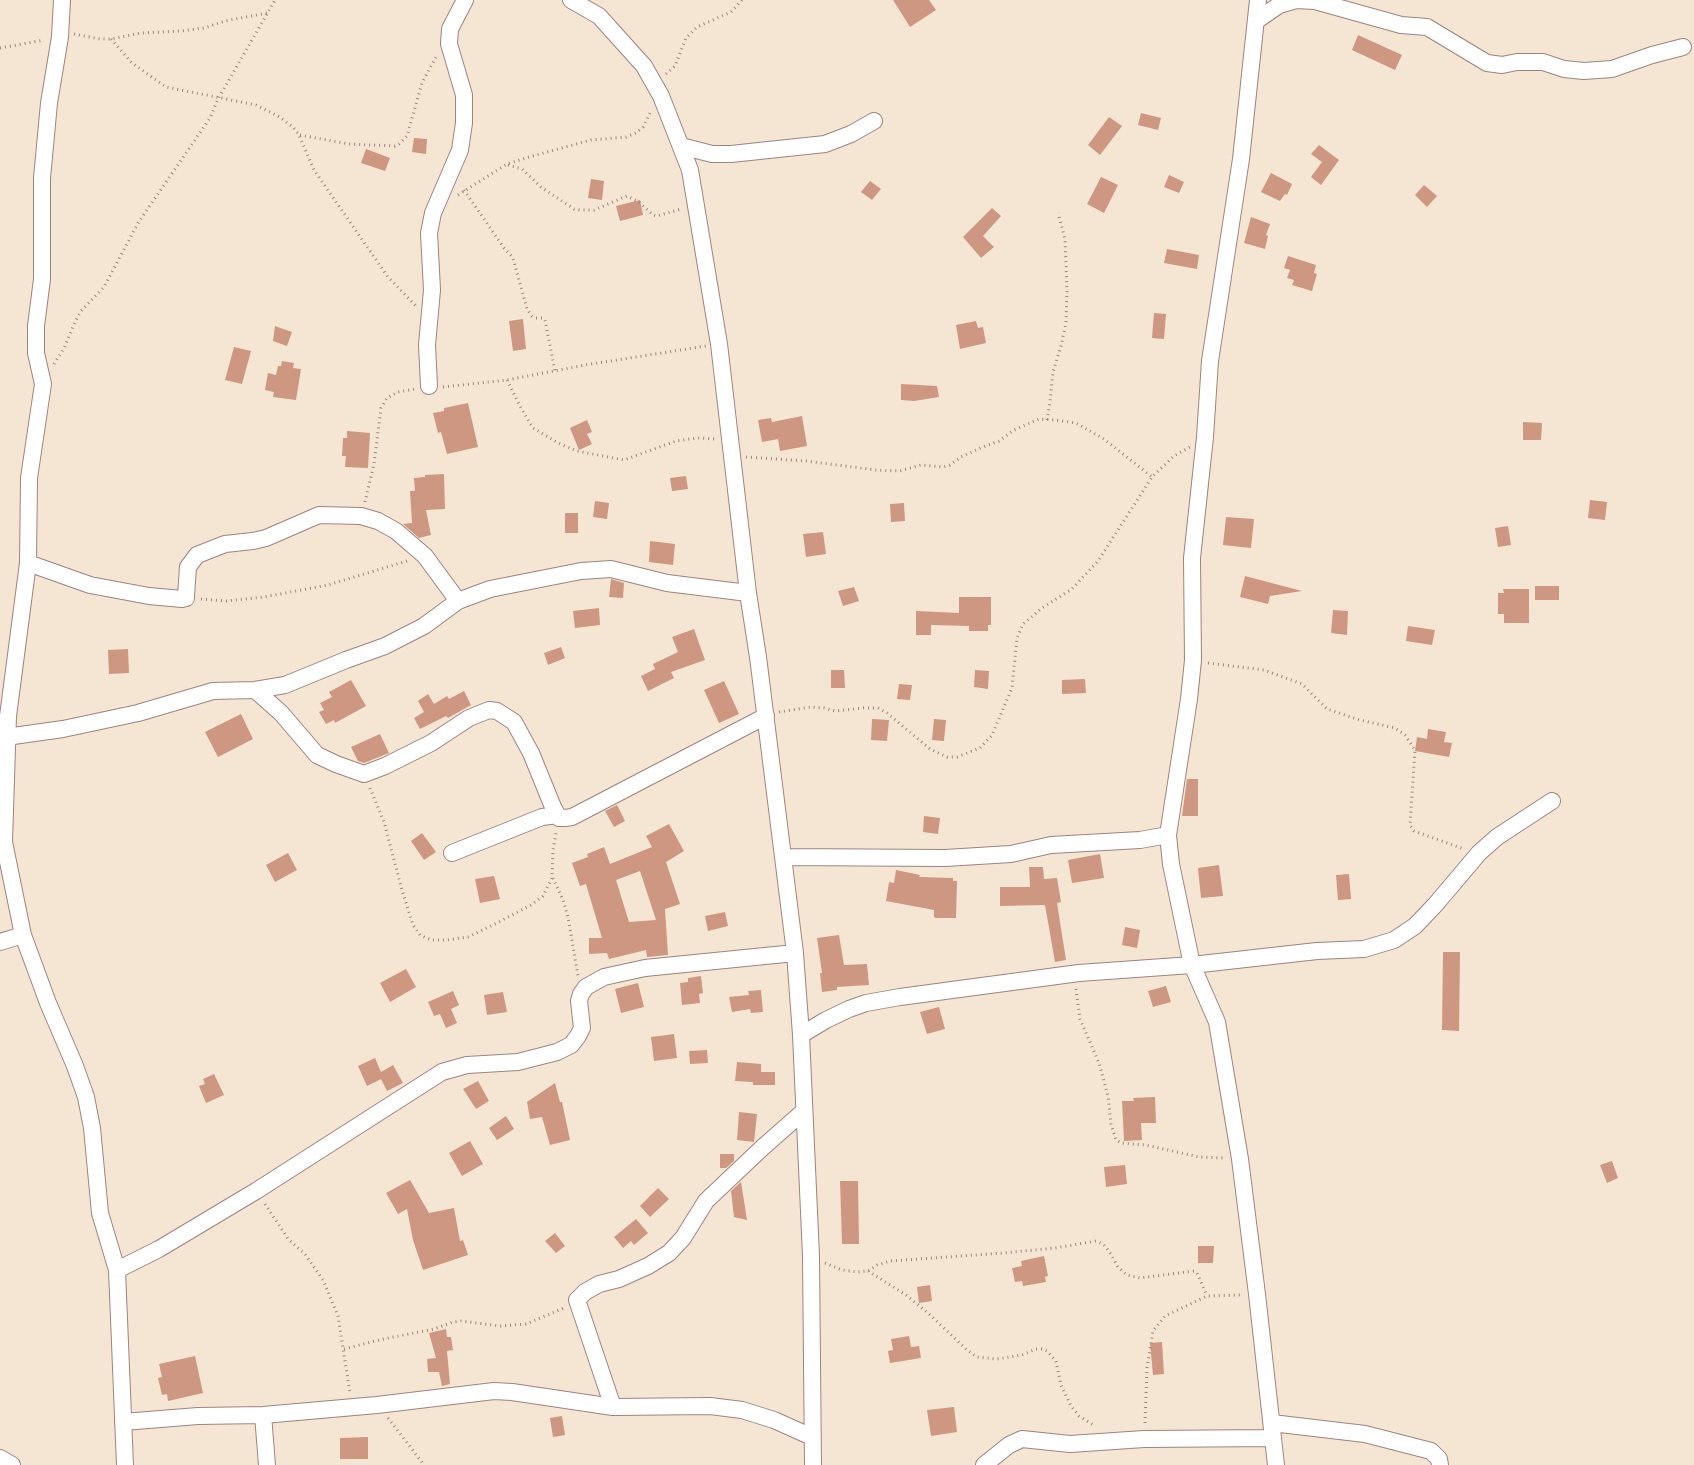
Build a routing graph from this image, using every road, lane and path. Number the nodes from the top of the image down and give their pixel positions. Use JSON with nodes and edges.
{"nodes":[{"id":1,"x":62,"y":0,"type":"edge"},
{"id":2,"x":275,"y":0,"type":"edge"},
{"id":3,"x":465,"y":0,"type":"edge"},
{"id":4,"x":571,"y":0,"type":"edge"},
{"id":5,"x":742,"y":0,"type":"edge"},
{"id":6,"x":1258,"y":0,"type":"edge"},
{"id":7,"x":267,"y":13,"type":"junction"},
{"id":8,"x":1256,"y":22,"type":"junction"},
{"id":9,"x":60,"y":37,"type":"junction"},
{"id":10,"x":111,"y":39,"type":"junction"},
{"id":11,"x":1683,"y":47,"type":"dead end"},
{"id":12,"x":0,"y":48,"type":"edge"},
{"id":13,"x":438,"y":52,"type":"dead end"},
{"id":14,"x":651,"y":80,"type":"junction"},
{"id":15,"x":661,"y":96,"type":"junction"},
{"id":16,"x":218,"y":99,"type":"junction"},
{"id":17,"x":874,"y":121,"type":"dead end"},
{"id":18,"x":299,"y":135,"type":"junction"},
{"id":19,"x":681,"y":146,"type":"junction"},
{"id":20,"x":507,"y":164,"type":"junction"},
{"id":21,"x":464,"y":190,"type":"junction"},
{"id":22,"x":457,"y":196,"type":"dead end"},
{"id":23,"x":696,"y":205,"type":"junction"},
{"id":24,"x":1058,"y":212,"type":"dead end"},
{"id":25,"x":430,"y":320,"type":"junction"},
{"id":26,"x":719,"y":344,"type":"junction"},
{"id":27,"x":555,"y":372,"type":"junction"},
{"id":28,"x":507,"y":380,"type":"junction"},
{"id":29,"x":43,"y":384,"type":"junction"},
{"id":30,"x":429,"y":386,"type":"junction"},
{"id":31,"x":1046,"y":420,"type":"junction"},
{"id":32,"x":1205,"y":437,"type":"junction"},
{"id":33,"x":732,"y":449,"type":"junction"},
{"id":34,"x":1152,"y":477,"type":"junction"},
{"id":35,"x":361,"y":516,"type":"junction"},
{"id":36,"x":425,"y":556,"type":"junction"},
{"id":37,"x":28,"y":563,"type":"junction"},
{"id":38,"x":748,"y":593,"type":"junction"},
{"id":39,"x":186,"y":598,"type":"junction"},
{"id":40,"x":458,"y":601,"type":"junction"},
{"id":41,"x":1193,"y":660,"type":"junction"},
{"id":42,"x":255,"y":690,"type":"junction"},
{"id":43,"x":5,"y":705,"type":"edge"},
{"id":44,"x":765,"y":715,"type":"junction"},
{"id":45,"x":6,"y":737,"type":"junction"},
{"id":46,"x":364,"y":774,"type":"junction"},
{"id":47,"x":1552,"y":801,"type":"dead end"},
{"id":48,"x":558,"y":816,"type":"junction"},
{"id":49,"x":1168,"y":835,"type":"junction"},
{"id":50,"x":452,"y":853,"type":"dead end"},
{"id":51,"x":1479,"y":853,"type":"junction"},
{"id":52,"x":784,"y":857,"type":"junction"},
{"id":53,"x":552,"y":878,"type":"junction"},
{"id":54,"x":23,"y":935,"type":"junction"},
{"id":55,"x":0,"y":942,"type":"edge"},
{"id":56,"x":795,"y":953,"type":"junction"},
{"id":57,"x":1192,"y":965,"type":"junction"},
{"id":58,"x":1079,"y":973,"type":"junction"},
{"id":59,"x":581,"y":994,"type":"junction"},
{"id":60,"x":801,"y":1035,"type":"junction"},
{"id":61,"x":804,"y":1111,"type":"junction"},
{"id":62,"x":1240,"y":1159,"type":"junction"},
{"id":63,"x":256,"y":1191,"type":"junction"},
{"id":64,"x":811,"y":1256,"type":"junction"},
{"id":65,"x":117,"y":1270,"type":"junction"},
{"id":66,"x":868,"y":1271,"type":"junction"},
{"id":67,"x":1258,"y":1294,"type":"junction"},
{"id":68,"x":1207,"y":1296,"type":"junction"},
{"id":69,"x":578,"y":1300,"type":"junction"},
{"id":70,"x":344,"y":1349,"type":"junction"},
{"id":71,"x":377,"y":1405,"type":"junction"},
{"id":72,"x":352,"y":1407,"type":"junction"},
{"id":73,"x":613,"y":1407,"type":"junction"},
{"id":74,"x":262,"y":1415,"type":"junction"},
{"id":75,"x":123,"y":1422,"type":"junction"},
{"id":76,"x":1273,"y":1431,"type":"junction"},
{"id":77,"x":812,"y":1437,"type":"junction"},
{"id":78,"x":1144,"y":1439,"type":"junction"},
{"id":79,"x":1116,"y":1441,"type":"junction"},
{"id":80,"x":0,"y":1458,"type":"edge"},
{"id":81,"x":123,"y":1463,"type":"edge"},
{"id":82,"x":12,"y":1465,"type":"edge"},
{"id":83,"x":267,"y":1465,"type":"edge"},
{"id":84,"x":424,"y":1465,"type":"edge"},
{"id":85,"x":813,"y":1465,"type":"edge"},
{"id":86,"x":984,"y":1465,"type":"edge"},
{"id":87,"x":1276,"y":1465,"type":"edge"},
{"id":88,"x":1440,"y":1465,"type":"edge"}],
"edges":[{"from":1,"to":9,"type":"street"},
{"from":2,"to":7,"type":"path"},
{"from":3,"to":25,"type":"street"},
{"from":4,"to":14,"type":"street"},
{"from":5,"to":14,"type":"path"},
{"from":6,"to":8,"type":"street"},
{"from":7,"to":10,"type":"path"},
{"from":7,"to":16,"type":"path"},
{"from":8,"to":11,"type":"street"},
{"from":8,"to":32,"type":"street"},
{"from":9,"to":10,"type":"path"},
{"from":9,"to":12,"type":"path"},
{"from":9,"to":29,"type":"street"},
{"from":10,"to":16,"type":"path"},
{"from":13,"to":18,"type":"path"},
{"from":14,"to":15,"type":"street"},
{"from":15,"to":19,"type":"street"},
{"from":15,"to":20,"type":"path"},
{"from":16,"to":18,"type":"path"},
{"from":16,"to":29,"type":"path"},
{"from":17,"to":19,"type":"street"},
{"from":18,"to":25,"type":"path"},
{"from":19,"to":23,"type":"street"},
{"from":20,"to":21,"type":"path"},
{"from":20,"to":23,"type":"path"},
{"from":21,"to":22,"type":"path"},
{"from":21,"to":27,"type":"path"},
{"from":23,"to":26,"type":"street"},
{"from":24,"to":31,"type":"path"},
{"from":25,"to":30,"type":"street"},
{"from":26,"to":27,"type":"path"},
{"from":26,"to":33,"type":"street"},
{"from":27,"to":28,"type":"path"},
{"from":28,"to":30,"type":"path"},
{"from":28,"to":33,"type":"path"},
{"from":29,"to":37,"type":"street"},
{"from":30,"to":35,"type":"path"},
{"from":31,"to":33,"type":"path"},
{"from":31,"to":34,"type":"path"},
{"from":32,"to":34,"type":"path"},
{"from":32,"to":41,"type":"street"},
{"from":33,"to":38,"type":"street"},
{"from":34,"to":44,"type":"path"},
{"from":35,"to":36,"type":"street"},
{"from":35,"to":39,"type":"street"},
{"from":36,"to":39,"type":"path"},
{"from":36,"to":40,"type":"street"},
{"from":37,"to":39,"type":"street"},
{"from":37,"to":43,"type":"street"},
{"from":38,"to":40,"type":"street"},
{"from":38,"to":44,"type":"street"},
{"from":40,"to":42,"type":"street"},
{"from":41,"to":49,"type":"street"},
{"from":41,"to":51,"type":"path"},
{"from":42,"to":45,"type":"street"},
{"from":42,"to":46,"type":"street"},
{"from":43,"to":45,"type":"street"},
{"from":44,"to":48,"type":"street"},
{"from":44,"to":52,"type":"street"},
{"from":45,"to":54,"type":"street"},
{"from":46,"to":48,"type":"street"},
{"from":46,"to":53,"type":"path"},
{"from":47,"to":51,"type":"street"},
{"from":48,"to":50,"type":"street"},
{"from":48,"to":53,"type":"path"},
{"from":49,"to":52,"type":"street"},
{"from":49,"to":57,"type":"street"},
{"from":51,"to":57,"type":"street"},
{"from":52,"to":56,"type":"street"},
{"from":53,"to":59,"type":"path"},
{"from":54,"to":55,"type":"street"},
{"from":54,"to":65,"type":"street"},
{"from":56,"to":59,"type":"street"},
{"from":56,"to":60,"type":"street"},
{"from":57,"to":58,"type":"street"},
{"from":57,"to":62,"type":"street"},
{"from":58,"to":60,"type":"street"},
{"from":58,"to":62,"type":"path"},
{"from":59,"to":63,"type":"street"},
{"from":60,"to":61,"type":"street"},
{"from":61,"to":64,"type":"street"},
{"from":61,"to":69,"type":"street"},
{"from":62,"to":67,"type":"street"},
{"from":63,"to":65,"type":"street"},
{"from":63,"to":70,"type":"path"},
{"from":64,"to":66,"type":"path"},
{"from":64,"to":77,"type":"street"},
{"from":65,"to":75,"type":"street"},
{"from":66,"to":68,"type":"path"},
{"from":66,"to":79,"type":"path"},
{"from":67,"to":68,"type":"path"},
{"from":67,"to":76,"type":"street"},
{"from":68,"to":78,"type":"path"},
{"from":69,"to":70,"type":"path"},
{"from":69,"to":73,"type":"street"},
{"from":70,"to":72,"type":"path"},
{"from":71,"to":72,"type":"street"},
{"from":71,"to":73,"type":"street"},
{"from":71,"to":84,"type":"path"},
{"from":72,"to":74,"type":"street"},
{"from":73,"to":77,"type":"street"},
{"from":74,"to":75,"type":"street"},
{"from":74,"to":83,"type":"street"},
{"from":75,"to":81,"type":"street"},
{"from":76,"to":78,"type":"street"},
{"from":76,"to":87,"type":"street"},
{"from":76,"to":88,"type":"street"},
{"from":77,"to":85,"type":"street"},
{"from":78,"to":79,"type":"street"},
{"from":79,"to":86,"type":"street"},
{"from":80,"to":82,"type":"street"}]}
